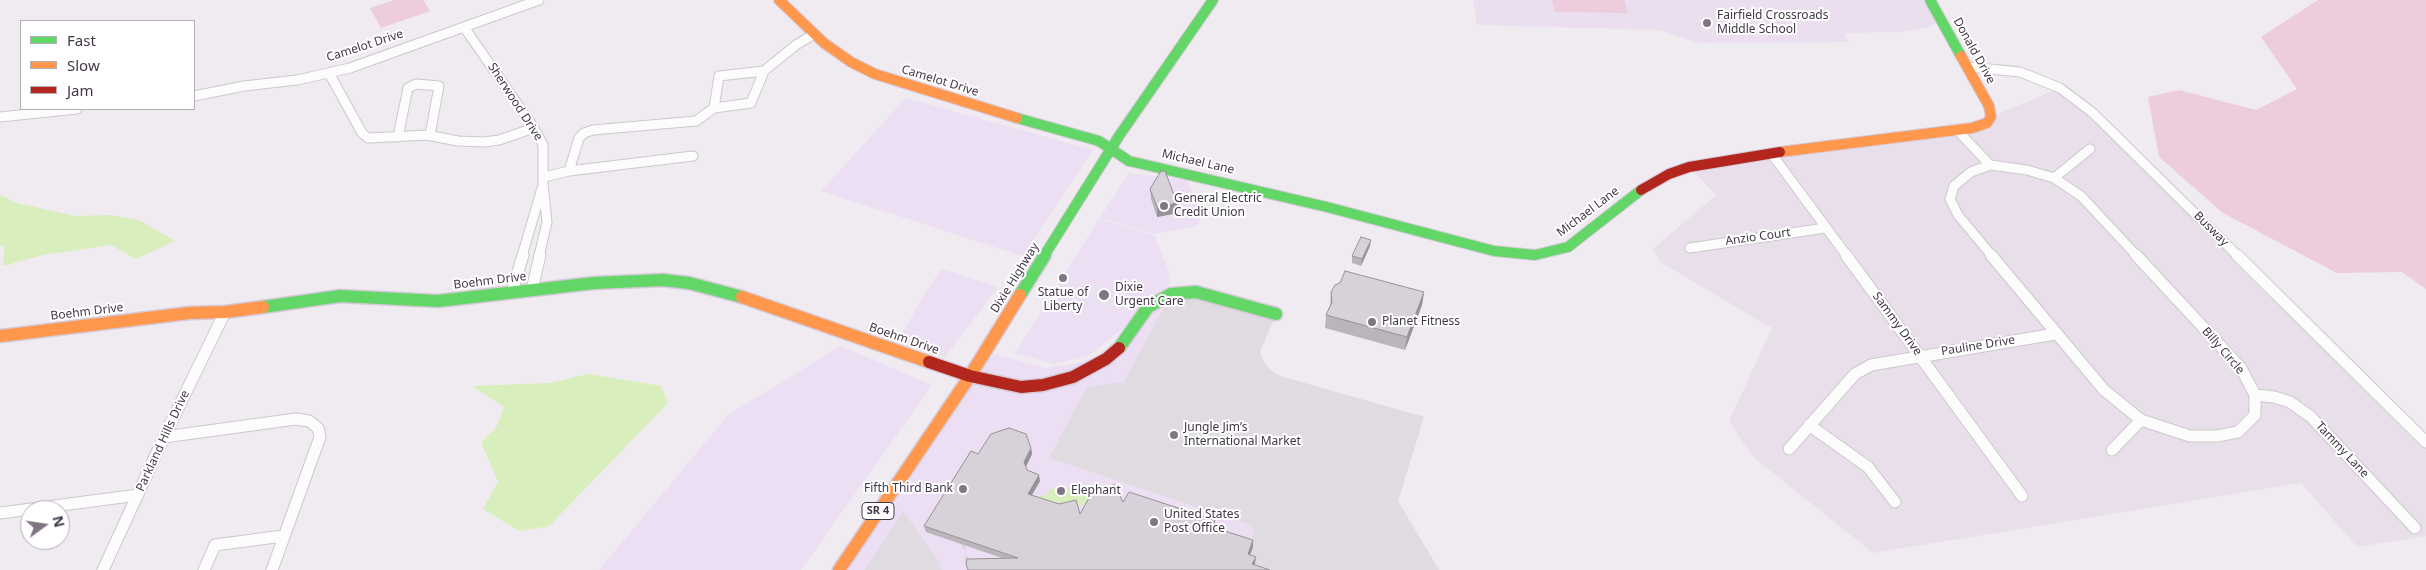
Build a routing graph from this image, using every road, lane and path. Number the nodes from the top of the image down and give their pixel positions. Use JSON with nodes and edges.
{"nodes":[{"id":1,"x":539,"y":0,"type":"edge"},
{"id":2,"x":779,"y":0,"type":"edge"},
{"id":3,"x":1213,"y":0,"type":"edge"},
{"id":4,"x":1930,"y":0,"type":"edge"},
{"id":5,"x":464,"y":26,"type":"junction"},
{"id":6,"x":814,"y":34,"type":"junction"},
{"id":7,"x":1969,"y":67,"type":"junction"},
{"id":8,"x":764,"y":71,"type":"junction"},
{"id":9,"x":330,"y":73,"type":"junction"},
{"id":10,"x":195,"y":96,"type":"edge"},
{"id":11,"x":714,"y":108,"type":"junction"},
{"id":12,"x":67,"y":110,"type":"edge"},
{"id":13,"x":0,"y":117,"type":"edge"},
{"id":14,"x":1991,"y":117,"type":"joint"},
{"id":15,"x":534,"y":128,"type":"junction"},
{"id":16,"x":1956,"y":129,"type":"junction"},
{"id":17,"x":430,"y":135,"type":"junction"},
{"id":18,"x":398,"y":137,"type":"junction"},
{"id":19,"x":2090,"y":149,"type":"dead end"},
{"id":20,"x":1111,"y":150,"type":"junction"},
{"id":21,"x":1771,"y":152,"type":"junction"},
{"id":22,"x":694,"y":156,"type":"dead end"},
{"id":23,"x":1990,"y":165,"type":"junction"},
{"id":24,"x":570,"y":170,"type":"junction"},
{"id":25,"x":2054,"y":178,"type":"junction"},
{"id":26,"x":543,"y":181,"type":"junction"},
{"id":27,"x":1826,"y":228,"type":"junction"},
{"id":28,"x":1690,"y":248,"type":"dead end"},
{"id":29,"x":532,"y":290,"type":"junction"},
{"id":30,"x":512,"y":292,"type":"junction"},
{"id":31,"x":225,"y":312,"type":"junction"},
{"id":32,"x":1276,"y":314,"type":"dead end"},
{"id":33,"x":2055,"y":334,"type":"junction"},
{"id":34,"x":0,"y":336,"type":"edge"},
{"id":35,"x":1920,"y":356,"type":"junction"},
{"id":36,"x":970,"y":376,"type":"junction"},
{"id":37,"x":2255,"y":394,"type":"junction"},
{"id":38,"x":2141,"y":420,"type":"junction"},
{"id":39,"x":1808,"y":425,"type":"junction"},
{"id":40,"x":164,"y":437,"type":"junction"},
{"id":41,"x":2426,"y":442,"type":"edge"},
{"id":42,"x":1789,"y":449,"type":"dead end"},
{"id":43,"x":2112,"y":450,"type":"dead end"},
{"id":44,"x":138,"y":495,"type":"junction"},
{"id":45,"x":2022,"y":496,"type":"dead end"},
{"id":46,"x":1895,"y":502,"type":"dead end"},
{"id":47,"x":0,"y":513,"type":"edge"},
{"id":48,"x":2414,"y":528,"type":"dead end"},
{"id":49,"x":283,"y":536,"type":"junction"},
{"id":50,"x":103,"y":570,"type":"edge"},
{"id":51,"x":204,"y":570,"type":"edge"},
{"id":52,"x":272,"y":570,"type":"edge"},
{"id":53,"x":838,"y":570,"type":"edge"}],
"edges":[{"from":1,"to":5,"type":"street","name":"Camelot Drive"},
{"from":2,"to":6,"type":"street","name":"Camelot Drive"},
{"from":3,"to":20,"type":"street","name":"Dixie Highway","number":"SR 4"},
{"from":4,"to":7,"type":"street","name":"Donald Drive"},
{"from":5,"to":9,"type":"street","name":"Camelot Drive"},
{"from":5,"to":15,"type":"street","name":"Sherwood Drive"},
{"from":6,"to":8,"type":"street"},
{"from":6,"to":20,"type":"street","name":"Camelot Drive"},
{"from":7,"to":14,"type":"street","name":"Donald Drive"},
{"from":7,"to":41,"type":"street","name":"Busway"},
{"from":8,"to":11,"type":"street"},
{"from":8,"to":11,"type":"street"},
{"from":9,"to":10,"type":"street","name":"Camelot Drive"},
{"from":9,"to":18,"type":"street"},
{"from":11,"to":24,"type":"street"},
{"from":12,"to":13,"type":"street"},
{"from":14,"to":16,"type":"street","name":"Michael Lane"},
{"from":15,"to":17,"type":"street"},
{"from":15,"to":26,"type":"street","name":"Sherwood Drive"},
{"from":16,"to":21,"type":"street","name":"Michael Lane"},
{"from":16,"to":23,"type":"street"},
{"from":17,"to":18,"type":"street"},
{"from":17,"to":18,"type":"street"},
{"from":19,"to":25,"type":"street"},
{"from":20,"to":21,"type":"street","name":"Michael Lane"},
{"from":20,"to":36,"type":"street","name":"Dixie Highway","number":"SR 4"},
{"from":21,"to":27,"type":"street","name":"Sammy Drive"},
{"from":22,"to":24,"type":"street"},
{"from":23,"to":25,"type":"street","name":"Billy Circle"},
{"from":23,"to":33,"type":"street"},
{"from":24,"to":26,"type":"street"},
{"from":25,"to":37,"type":"street","name":"Billy Circle"},
{"from":26,"to":29,"type":"street","name":"Sherwood Drive"},
{"from":26,"to":30,"type":"street","name":"Sherwood Drive"},
{"from":27,"to":28,"type":"street","name":"Anzio Court"},
{"from":27,"to":35,"type":"street","name":"Sammy Drive"},
{"from":29,"to":30,"type":"street","name":"Boehm Drive"},
{"from":29,"to":36,"type":"street","name":"Boehm Drive"},
{"from":30,"to":31,"type":"street","name":"Boehm Drive"},
{"from":31,"to":34,"type":"street","name":"Boehm Drive"},
{"from":31,"to":40,"type":"street","name":"Parkland Hills Drive"},
{"from":32,"to":36,"type":"street","name":"Boehm Drive"},
{"from":33,"to":35,"type":"street","name":"Pauline Drive"},
{"from":33,"to":38,"type":"street"},
{"from":35,"to":39,"type":"street","name":"Pauline Drive"},
{"from":35,"to":45,"type":"street","name":"Sammy Drive"},
{"from":36,"to":53,"type":"street","name":"Dixie Highway","number":"SR 4"},
{"from":37,"to":38,"type":"street"},
{"from":37,"to":48,"type":"street","name":"Tammy Lane"},
{"from":38,"to":43,"type":"street"},
{"from":39,"to":42,"type":"street","name":"Pauline Drive"},
{"from":39,"to":46,"type":"street"},
{"from":40,"to":44,"type":"street","name":"Parkland Hills Drive"},
{"from":40,"to":49,"type":"street"},
{"from":44,"to":47,"type":"street"},
{"from":44,"to":50,"type":"street","name":"Parkland Hills Drive"},
{"from":49,"to":51,"type":"street"},
{"from":49,"to":52,"type":"street"}]}
